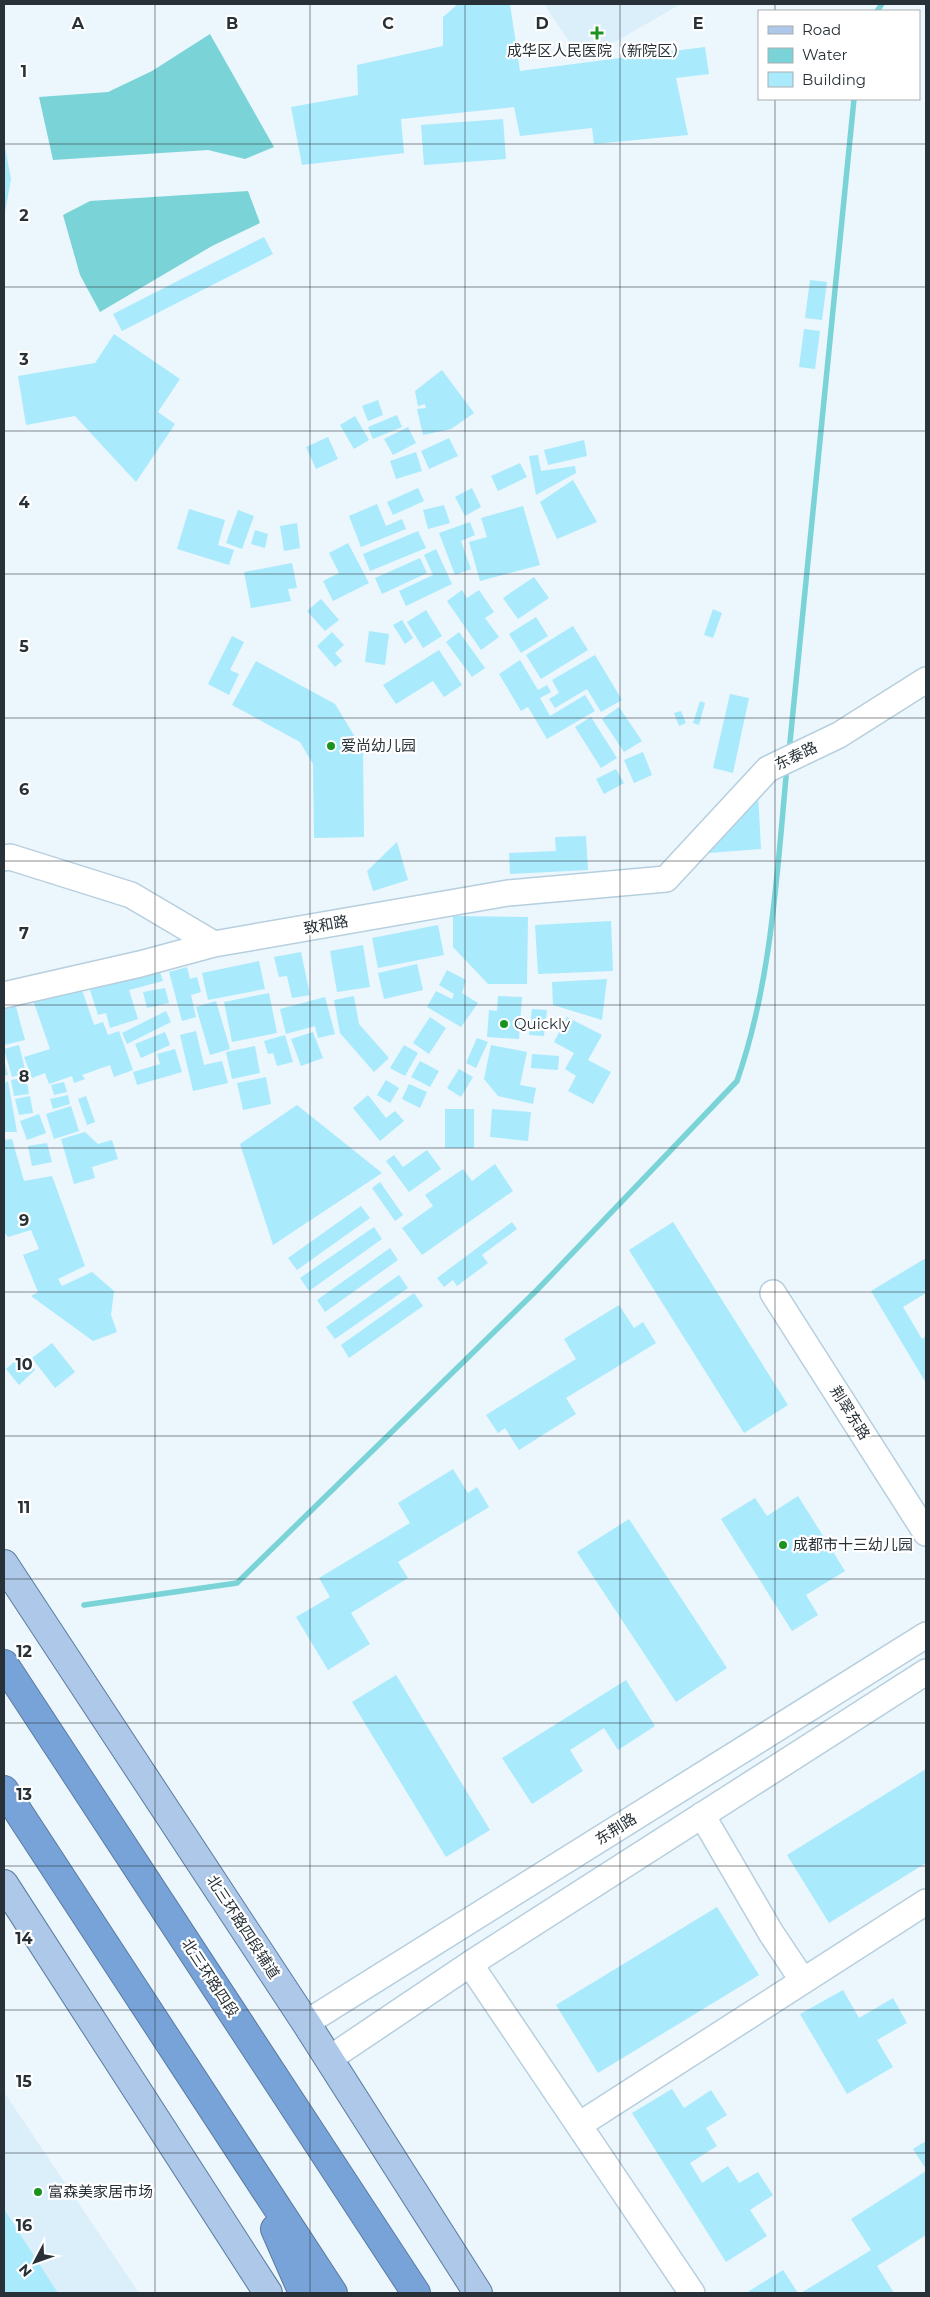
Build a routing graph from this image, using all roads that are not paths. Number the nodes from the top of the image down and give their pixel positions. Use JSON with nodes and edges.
{"nodes":[{"id":1,"x":926,"y":680,"type":"edge"},
{"id":2,"x":4,"y":858,"type":"edge"},
{"id":3,"x":666,"y":879,"type":"joint"},
{"id":4,"x":214,"y":944,"type":"junction"},
{"id":5,"x":4,"y":995,"type":"edge"},
{"id":6,"x":773,"y":1293,"type":"dead end"},
{"id":7,"x":926,"y":1533,"type":"edge"},
{"id":8,"x":4,"y":1564,"type":"edge"},
{"id":9,"x":926,"y":1635,"type":"edge"},
{"id":10,"x":4,"y":1664,"type":"edge"},
{"id":11,"x":926,"y":1672,"type":"edge"},
{"id":12,"x":4,"y":1790,"type":"edge"},
{"id":13,"x":702,"y":1814,"type":"junction"},
{"id":14,"x":4,"y":1884,"type":"edge"},
{"id":15,"x":926,"y":1902,"type":"edge"},
{"id":16,"x":470,"y":1964,"type":"junction"},
{"id":17,"x":804,"y":1981,"type":"junction"},
{"id":18,"x":306,"y":2023,"type":"junction"},
{"id":19,"x":329,"y":2059,"type":"junction"},
{"id":20,"x":579,"y":2125,"type":"junction"},
{"id":21,"x":247,"y":2163,"type":"junction"},
{"id":22,"x":268,"y":2293,"type":"edge"},
{"id":23,"x":303,"y":2293,"type":"edge"},
{"id":24,"x":333,"y":2293,"type":"edge"},
{"id":25,"x":416,"y":2293,"type":"edge"},
{"id":26,"x":478,"y":2293,"type":"edge"},
{"id":27,"x":692,"y":2293,"type":"edge"}],
"edges":[{"from":1,"to":3,"type":"street","name":"东泰路"},
{"from":2,"to":4,"type":"street"},
{"from":3,"to":4,"type":"street","name":"致和路"},
{"from":4,"to":5,"type":"street","name":"致和路"},
{"from":6,"to":7,"type":"street","name":"荆翠东路"},
{"from":8,"to":18,"type":"main road","name":"北三环路四段辅道"},
{"from":9,"to":18,"type":"street","name":"东荆路"},
{"from":10,"to":25,"type":"highway","name":"北三环路四段"},
{"from":11,"to":13,"type":"street"},
{"from":12,"to":21,"type":"highway"},
{"from":13,"to":16,"type":"street"},
{"from":13,"to":17,"type":"street"},
{"from":14,"to":22,"type":"main road"},
{"from":15,"to":17,"type":"street"},
{"from":16,"to":19,"type":"street"},
{"from":16,"to":20,"type":"street"},
{"from":17,"to":20,"type":"street"},
{"from":18,"to":19,"type":"main road","name":"北三环路四段辅道"},
{"from":19,"to":26,"type":"main road","name":"北三环路四段辅道"},
{"from":20,"to":27,"type":"street"},
{"from":21,"to":23,"type":"highway"},
{"from":21,"to":24,"type":"highway"}]}
